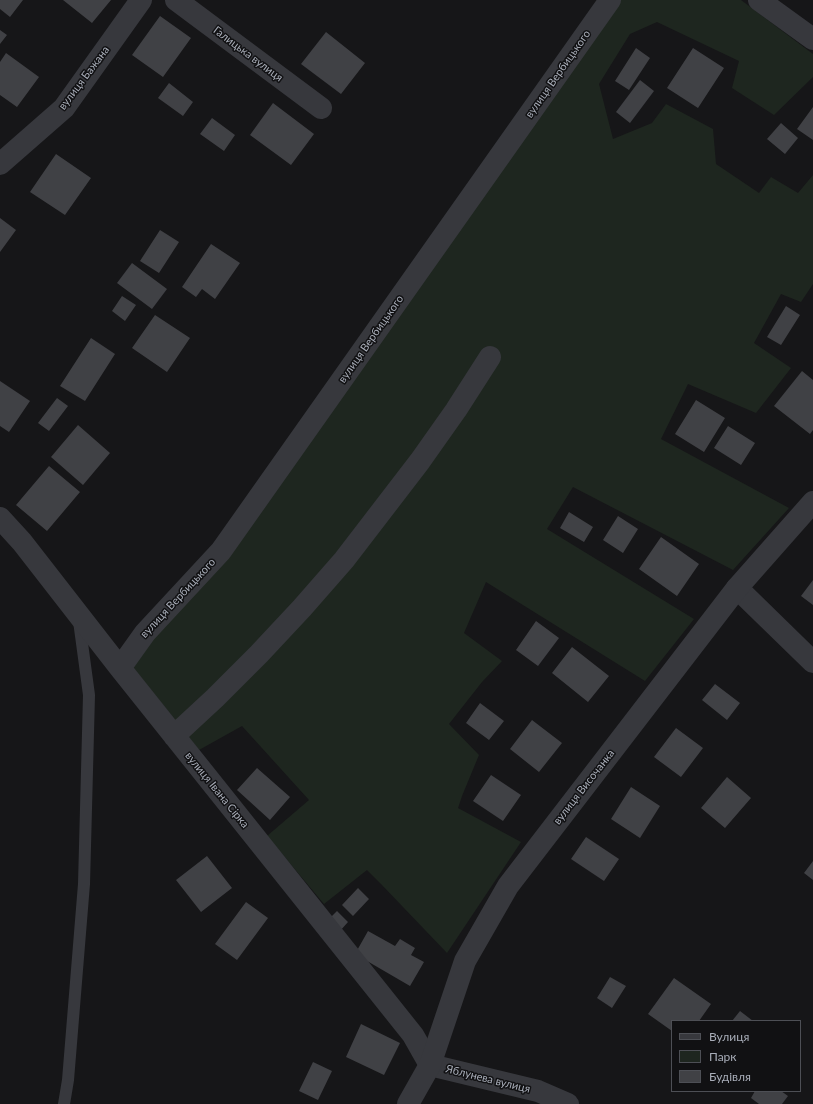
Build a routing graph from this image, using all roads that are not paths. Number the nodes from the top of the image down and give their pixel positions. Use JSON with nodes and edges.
{"nodes":[{"id":1,"x":141,"y":0,"type":"edge"},
{"id":2,"x":176,"y":0,"type":"edge"},
{"id":3,"x":610,"y":0,"type":"edge"},
{"id":4,"x":759,"y":0,"type":"edge"},
{"id":5,"x":813,"y":40,"type":"edge"},
{"id":6,"x":321,"y":108,"type":"dead end"},
{"id":7,"x":0,"y":164,"type":"edge"},
{"id":8,"x":490,"y":357,"type":"dead end"},
{"id":9,"x":813,"y":502,"type":"edge"},
{"id":10,"x":0,"y":518,"type":"edge"},
{"id":11,"x":737,"y":588,"type":"junction"},
{"id":12,"x":78,"y":616,"type":"junction"},
{"id":13,"x":813,"y":662,"type":"edge"},
{"id":14,"x":120,"y":668,"type":"junction"},
{"id":15,"x":174,"y":736,"type":"junction"},
{"id":16,"x":430,"y":1065,"type":"junction"},
{"id":17,"x":64,"y":1104,"type":"edge"},
{"id":18,"x":408,"y":1104,"type":"edge"},
{"id":19,"x":568,"y":1104,"type":"edge"}],
"edges":[{"from":1,"to":7,"type":"street","name":"вулиця Бажана"},
{"from":2,"to":6,"type":"street","name":"Галицька вулиця"},
{"from":3,"to":14,"type":"street","name":"вулиця Вербицького"},
{"from":4,"to":5,"type":"street"},
{"from":8,"to":15,"type":"street"},
{"from":9,"to":11,"type":"street","name":"вулиця Височанка"},
{"from":10,"to":12,"type":"street","name":"вулиця Івана Сірка"},
{"from":11,"to":13,"type":"street"},
{"from":11,"to":16,"type":"street","name":"вулиця Височанка"},
{"from":12,"to":14,"type":"street","name":"вулиця Івана Сірка"},
{"from":12,"to":17,"type":"lane"},
{"from":14,"to":15,"type":"street","name":"вулиця Івана Сірка"},
{"from":15,"to":16,"type":"street","name":"вулиця Івана Сірка"},
{"from":16,"to":18,"type":"street","name":"вулиця Височанка"},
{"from":16,"to":19,"type":"street","name":"Яблунева вулиця"}]}
